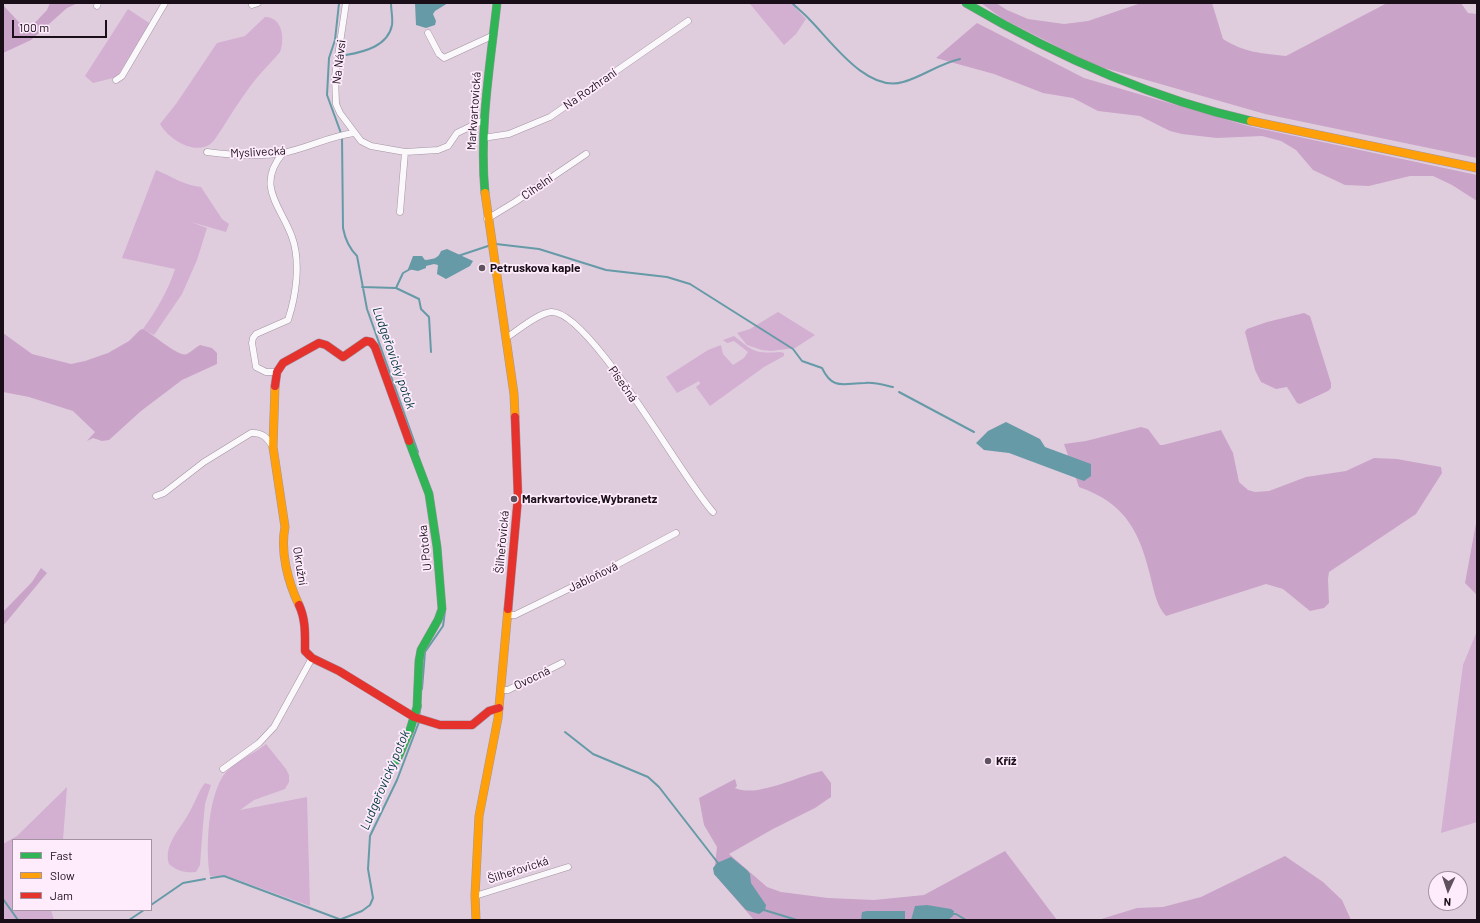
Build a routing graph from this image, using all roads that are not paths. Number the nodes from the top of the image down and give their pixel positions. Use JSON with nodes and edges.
{"nodes":[{"id":1,"x":165,"y":3,"type":"edge"},
{"id":2,"x":346,"y":3,"type":"edge"},
{"id":3,"x":497,"y":3,"type":"edge"},
{"id":4,"x":966,"y":3,"type":"edge"},
{"id":5,"x":688,"y":21,"type":"dead end"},
{"id":6,"x":428,"y":33,"type":"dead end"},
{"id":7,"x":494,"y":35,"type":"junction"},
{"id":8,"x":116,"y":80,"type":"dead end"},
{"id":9,"x":484,"y":120,"type":"junction"},
{"id":10,"x":354,"y":133,"type":"junction"},
{"id":11,"x":483,"y":138,"type":"junction"},
{"id":12,"x":207,"y":152,"type":"dead end"},
{"id":13,"x":405,"y":152,"type":"junction"},
{"id":14,"x":283,"y":153,"type":"junction"},
{"id":15,"x":586,"y":154,"type":"dead end"},
{"id":16,"x":1477,"y":168,"type":"edge"},
{"id":17,"x":483,"y":189,"type":"joint"},
{"id":18,"x":400,"y":212,"type":"dead end"},
{"id":19,"x":487,"y":219,"type":"junction"},
{"id":20,"x":506,"y":338,"type":"junction"},
{"id":21,"x":277,"y":372,"type":"junction"},
{"id":22,"x":274,"y":447,"type":"junction"},
{"id":23,"x":156,"y":496,"type":"dead end"},
{"id":24,"x":713,"y":512,"type":"dead end"},
{"id":25,"x":676,"y":534,"type":"dead end"},
{"id":26,"x":508,"y":615,"type":"junction"},
{"id":27,"x":312,"y":658,"type":"junction"},
{"id":28,"x":562,"y":663,"type":"dead end"},
{"id":29,"x":501,"y":690,"type":"junction"},
{"id":30,"x":499,"y":708,"type":"junction"},
{"id":31,"x":414,"y":717,"type":"junction"},
{"id":32,"x":397,"y":760,"type":"dead end"},
{"id":33,"x":223,"y":769,"type":"dead end"},
{"id":34,"x":568,"y":867,"type":"dead end"},
{"id":35,"x":475,"y":896,"type":"junction"},
{"id":36,"x":476,"y":920,"type":"edge"}],
"edges":[{"from":1,"to":8,"type":"street"},
{"from":2,"to":10,"type":"street","name":"Na Návsi"},
{"from":3,"to":7,"type":"street","name":"Markvartovická"},
{"from":4,"to":16,"type":"street"},
{"from":5,"to":11,"type":"street","name":"Na Rozhraní"},
{"from":6,"to":7,"type":"street"},
{"from":7,"to":9,"type":"street","name":"Markvartovická"},
{"from":9,"to":11,"type":"street","name":"Markvartovická"},
{"from":9,"to":13,"type":"street","name":"Na Návsi"},
{"from":10,"to":13,"type":"street","name":"Na Návsi"},
{"from":10,"to":14,"type":"street","name":"Myslivecká"},
{"from":11,"to":17,"type":"street","name":"Markvartovická"},
{"from":12,"to":14,"type":"street","name":"Myslivecká"},
{"from":13,"to":18,"type":"street"},
{"from":14,"to":21,"type":"street"},
{"from":15,"to":19,"type":"street","name":"Cihelní"},
{"from":17,"to":19,"type":"street","name":"Šilheřovická"},
{"from":19,"to":20,"type":"street","name":"Šilheřovická"},
{"from":20,"to":24,"type":"street","name":"Písečná"},
{"from":20,"to":26,"type":"street","name":"Šilheřovická"},
{"from":21,"to":22,"type":"street","name":"Okružní"},
{"from":21,"to":31,"type":"street","name":"U Potoka"},
{"from":22,"to":23,"type":"street"},
{"from":22,"to":27,"type":"street","name":"Okružní"},
{"from":25,"to":26,"type":"street","name":"Jabloňová"},
{"from":26,"to":29,"type":"street","name":"Šilheřovická"},
{"from":27,"to":31,"type":"street"},
{"from":27,"to":33,"type":"street"},
{"from":28,"to":29,"type":"street","name":"Ovocná"},
{"from":29,"to":30,"type":"street","name":"Šilheřovická"},
{"from":30,"to":31,"type":"street"},
{"from":30,"to":35,"type":"street","name":"Šilheřovická"},
{"from":31,"to":32,"type":"street","name":"U Potoka"},
{"from":34,"to":35,"type":"street","name":"Šilheřovická"},
{"from":35,"to":36,"type":"street","name":"Šilheřovická"}]}
